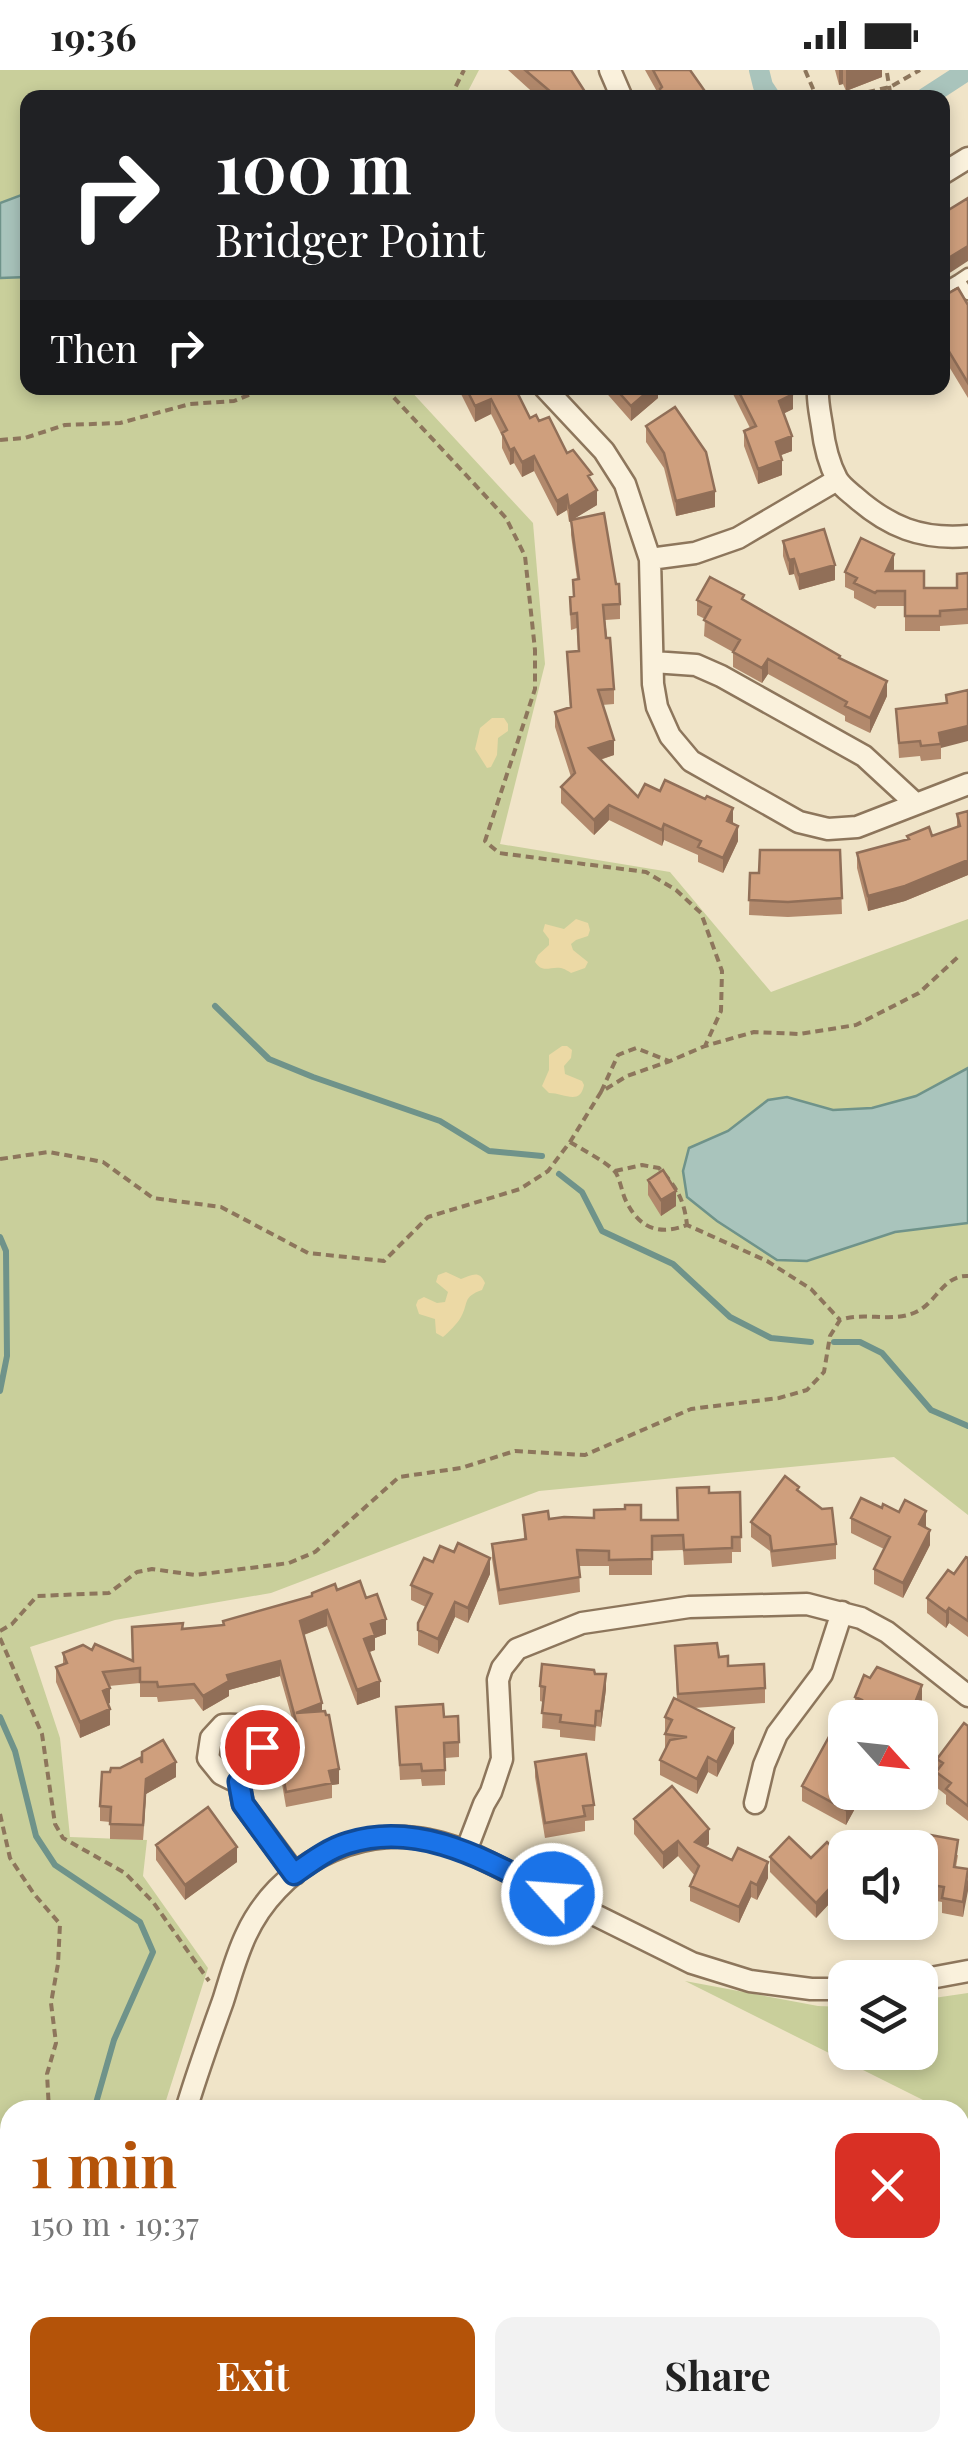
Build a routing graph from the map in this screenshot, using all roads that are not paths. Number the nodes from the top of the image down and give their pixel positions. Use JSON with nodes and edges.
{"nodes":[{"id":1,"x":964,"y":277,"type":"edge"},
{"id":2,"x":968,"y":294,"type":"edge"},
{"id":3,"x":553,"y":395,"type":"edge"},
{"id":4,"x":817,"y":395,"type":"edge"},
{"id":5,"x":837,"y":480,"type":"junction"},
{"id":6,"x":968,"y":536,"type":"edge"},
{"id":7,"x":650,"y":559,"type":"junction"},
{"id":8,"x":652,"y":662,"type":"junction"},
{"id":9,"x":968,"y":784,"type":"edge"},
{"id":10,"x":916,"y":804,"type":"junction"},
{"id":11,"x":842,"y":1612,"type":"junction"},
{"id":12,"x":968,"y":1696,"type":"edge"},
{"id":13,"x":239,"y":1782,"type":"dead end"},
{"id":14,"x":756,"y":1804,"type":"dead end"},
{"id":15,"x":466,"y":1851,"type":"junction"},
{"id":16,"x":294,"y":1874,"type":"junction"},
{"id":17,"x":968,"y":1970,"type":"edge"},
{"id":18,"x":938,"y":1976,"type":"edge"},
{"id":19,"x":828,"y":1989,"type":"edge"},
{"id":20,"x":189,"y":2100,"type":"edge"}],
"edges":[{"from":1,"to":2,"type":"lane"},
{"from":3,"to":7,"type":"street"},
{"from":4,"to":5,"type":"street"},
{"from":5,"to":6,"type":"street"},
{"from":5,"to":7,"type":"street"},
{"from":7,"to":8,"type":"street"},
{"from":8,"to":10,"type":"street"},
{"from":8,"to":10,"type":"street"},
{"from":9,"to":10,"type":"street"},
{"from":11,"to":12,"type":"street"},
{"from":11,"to":14,"type":"street"},
{"from":11,"to":15,"type":"street"},
{"from":13,"to":16,"type":"street"},
{"from":15,"to":16,"type":"street"},
{"from":15,"to":19,"type":"street"},
{"from":16,"to":20,"type":"street"},
{"from":17,"to":18,"type":"street"}]}
